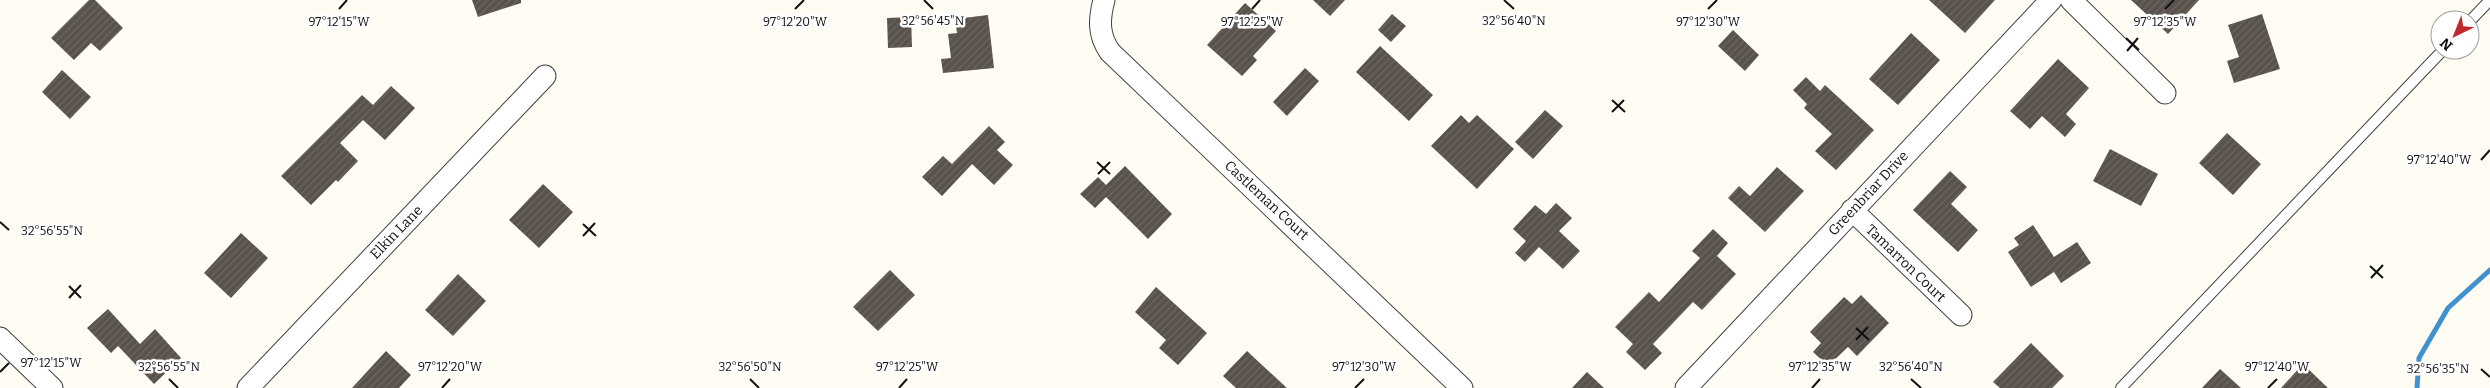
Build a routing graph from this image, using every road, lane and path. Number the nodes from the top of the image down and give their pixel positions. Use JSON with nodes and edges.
{"nodes":[{"id":1,"x":1104,"y":0,"type":"edge"},
{"id":2,"x":2051,"y":0,"type":"edge"},
{"id":3,"x":2071,"y":0,"type":"edge"},
{"id":4,"x":2490,"y":0,"type":"edge"},
{"id":5,"x":2480,"y":10,"type":"edge"},
{"id":6,"x":2433,"y":60,"type":"edge"},
{"id":7,"x":545,"y":76,"type":"dead end"},
{"id":8,"x":2165,"y":93,"type":"dead end"},
{"id":9,"x":1852,"y":210,"type":"junction"},
{"id":10,"x":1961,"y":315,"type":"dead end"},
{"id":11,"x":0,"y":338,"type":"edge"},
{"id":12,"x":52,"y":388,"type":"edge"},
{"id":13,"x":248,"y":388,"type":"edge"},
{"id":14,"x":1462,"y":388,"type":"edge"},
{"id":15,"x":1686,"y":388,"type":"edge"},
{"id":16,"x":2121,"y":388,"type":"edge"}],
"edges":[{"from":1,"to":14,"type":"street","name":"Castleman Court"},
{"from":2,"to":9,"type":"street","name":"Greenbriar Drive"},
{"from":3,"to":8,"type":"street"},
{"from":4,"to":5,"type":"lane"},
{"from":6,"to":16,"type":"lane"},
{"from":7,"to":13,"type":"street","name":"Elkin Lane"},
{"from":9,"to":10,"type":"street","name":"Tamarron Court"},
{"from":9,"to":15,"type":"street","name":"Greenbriar Drive"},
{"from":11,"to":12,"type":"street"}]}
